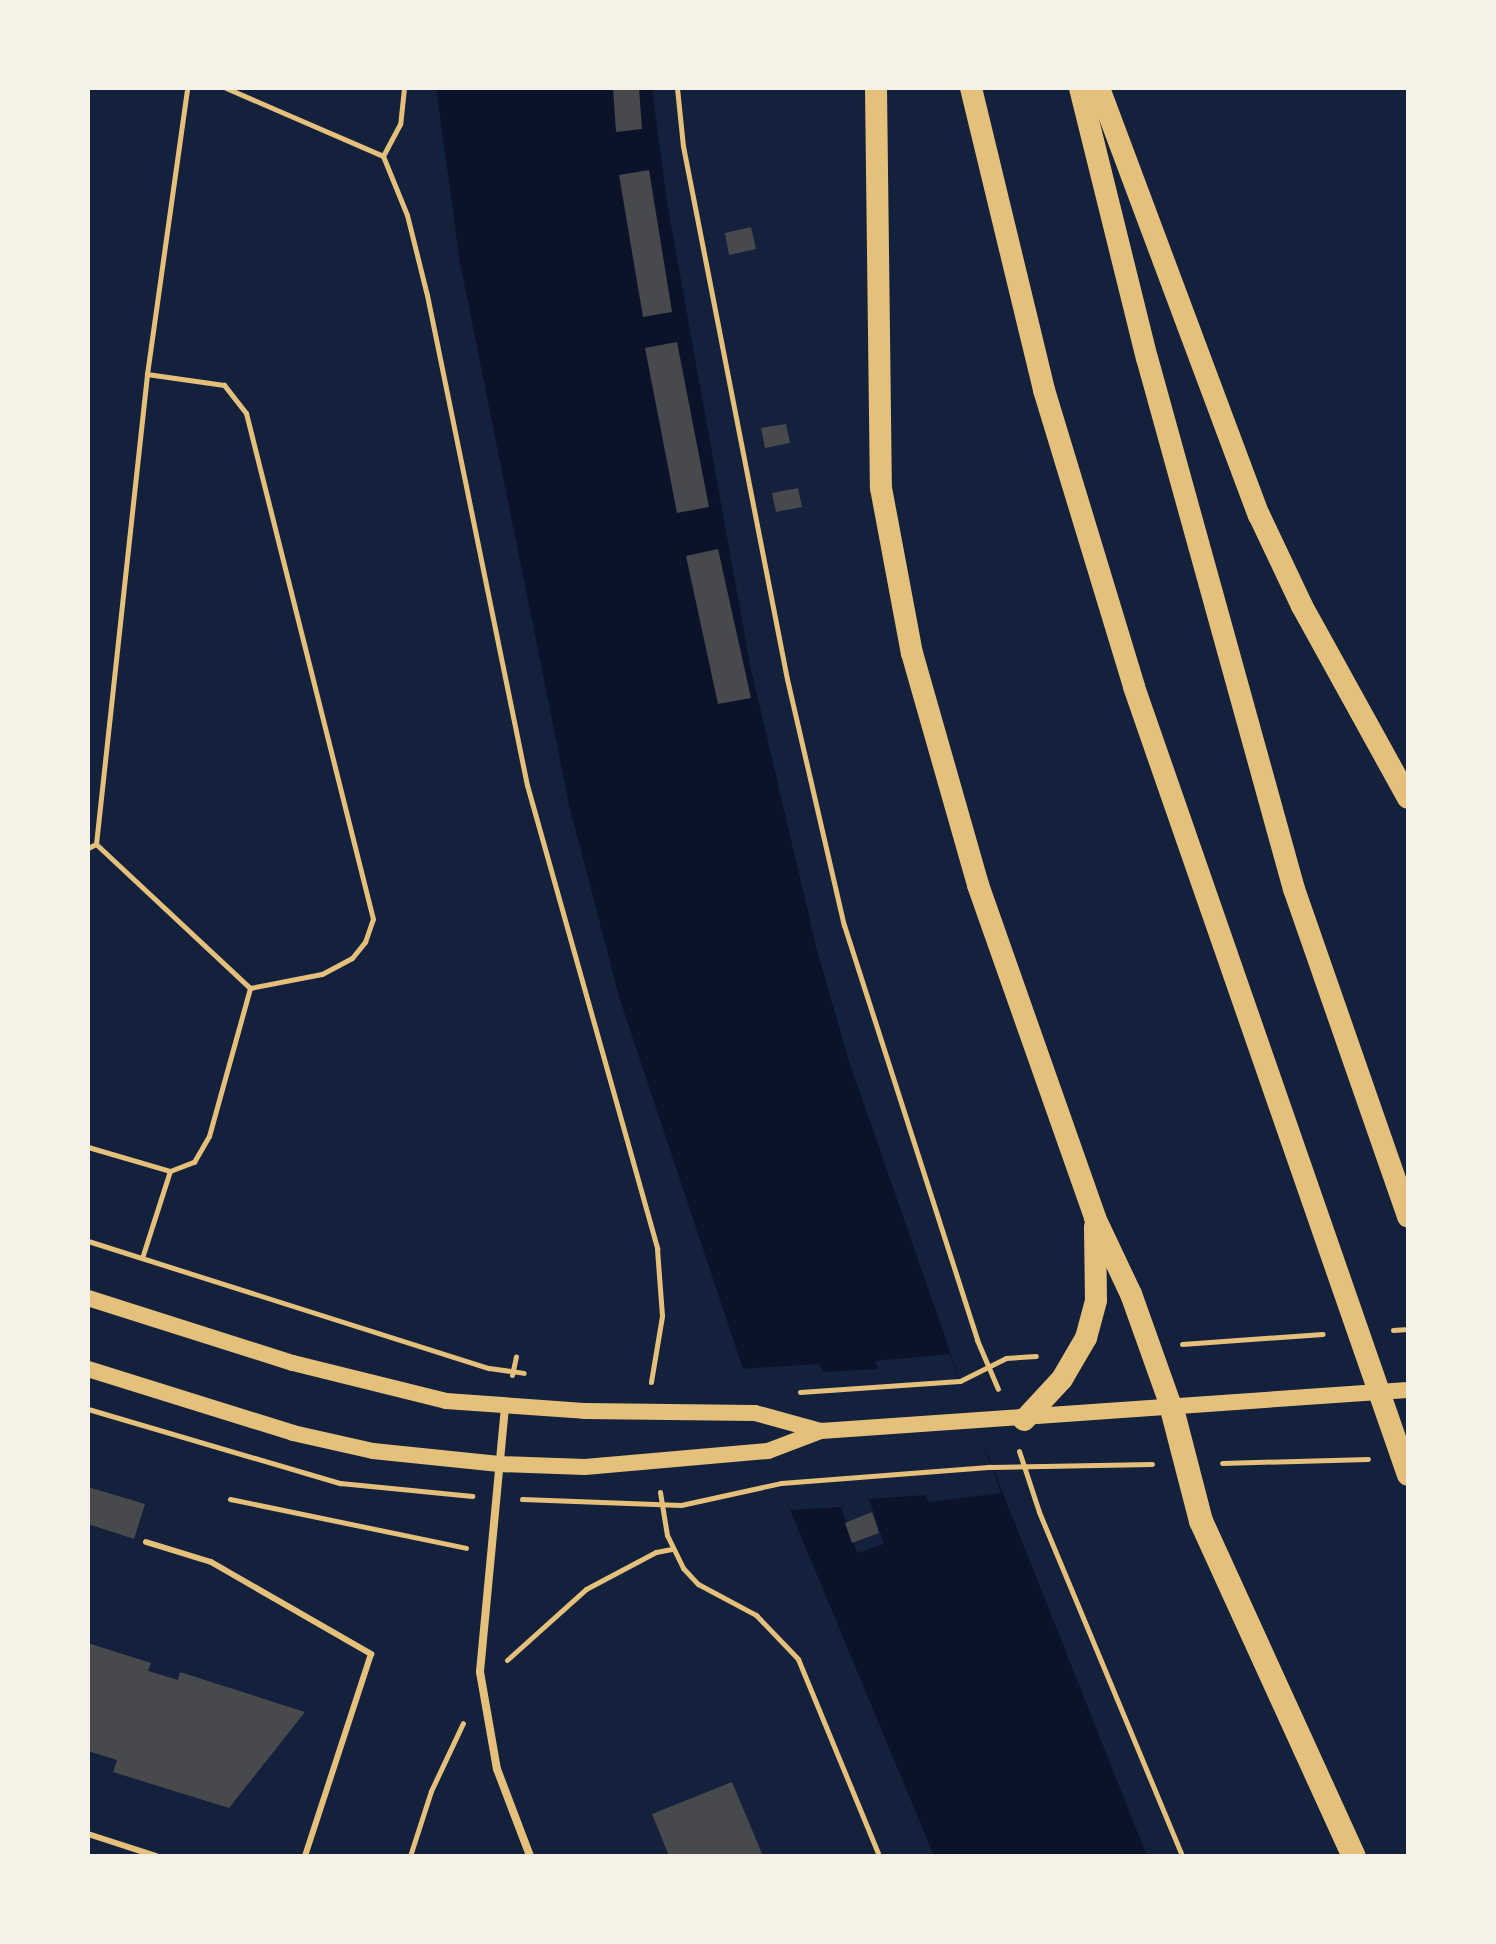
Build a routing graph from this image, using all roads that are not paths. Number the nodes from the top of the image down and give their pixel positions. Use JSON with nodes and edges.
{"nodes":[{"id":1,"x":876,"y":88,"type":"edge"},
{"id":2,"x":971,"y":88,"type":"edge"},
{"id":3,"x":1080,"y":88,"type":"edge"},
{"id":4,"x":1099,"y":88,"type":"edge"},
{"id":5,"x":1408,"y":798,"type":"edge"},
{"id":6,"x":1408,"y":1217,"type":"edge"},
{"id":7,"x":1095,"y":1218,"type":"junction"},
{"id":8,"x":88,"y":1298,"type":"edge"},
{"id":9,"x":88,"y":1369,"type":"edge"},
{"id":10,"x":1408,"y":1390,"type":"edge"},
{"id":11,"x":505,"y":1407,"type":"junction"},
{"id":12,"x":1172,"y":1409,"type":"junction"},
{"id":13,"x":1024,"y":1420,"type":"junction"},
{"id":14,"x":821,"y":1431,"type":"junction"},
{"id":15,"x":499,"y":1464,"type":"junction"},
{"id":16,"x":1408,"y":1475,"type":"edge"},
{"id":17,"x":146,"y":1542,"type":"dead end"},
{"id":18,"x":88,"y":1834,"type":"edge"},
{"id":19,"x":156,"y":1856,"type":"edge"},
{"id":20,"x":305,"y":1856,"type":"edge"},
{"id":21,"x":530,"y":1856,"type":"edge"},
{"id":22,"x":1354,"y":1856,"type":"edge"}],
"edges":[{"from":1,"to":7,"type":"highway"},
{"from":2,"to":16,"type":"highway"},
{"from":3,"to":6,"type":"highway"},
{"from":4,"to":5,"type":"highway"},
{"from":7,"to":12,"type":"highway"},
{"from":7,"to":13,"type":"highway"},
{"from":8,"to":11,"type":"main road"},
{"from":9,"to":15,"type":"main road"},
{"from":10,"to":12,"type":"main road"},
{"from":11,"to":14,"type":"main road"},
{"from":11,"to":15,"type":"street"},
{"from":12,"to":13,"type":"main road"},
{"from":12,"to":22,"type":"highway"},
{"from":13,"to":14,"type":"main road"},
{"from":14,"to":15,"type":"main road"},
{"from":15,"to":21,"type":"street"},
{"from":17,"to":20,"type":"lane"},
{"from":18,"to":19,"type":"lane"}]}
